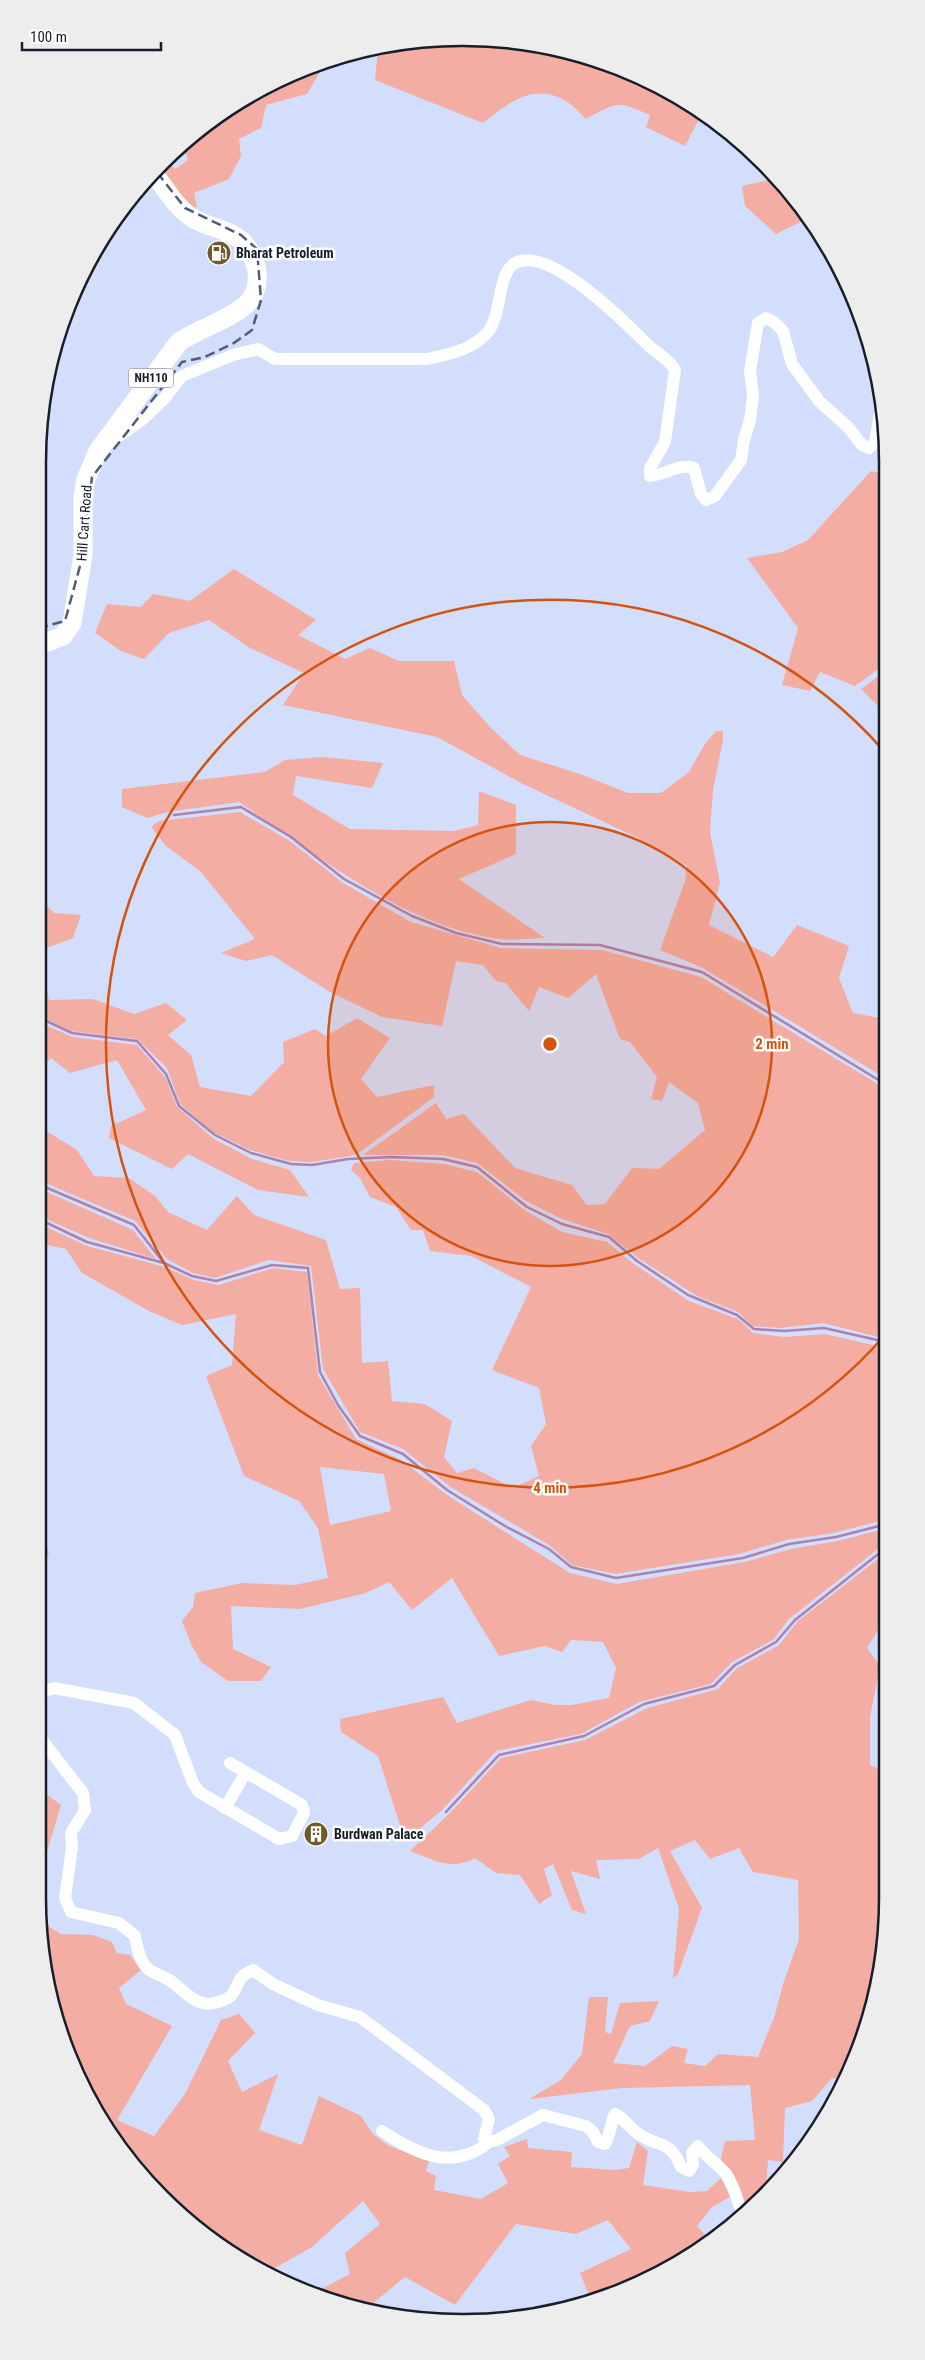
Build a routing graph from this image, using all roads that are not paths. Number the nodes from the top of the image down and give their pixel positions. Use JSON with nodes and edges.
{"nodes":[{"id":1,"x":158,"y":179,"type":"edge"},
{"id":2,"x":877,"y":429,"type":"edge"},
{"id":3,"x":98,"y":452,"type":"junction"},
{"id":4,"x":46,"y":642,"type":"edge"},
{"id":5,"x":46,"y":1690,"type":"edge"},
{"id":6,"x":46,"y":1745,"type":"edge"},
{"id":7,"x":230,"y":1763,"type":"dead end"},
{"id":8,"x":246,"y":1772,"type":"junction"},
{"id":9,"x":226,"y":1808,"type":"junction"},
{"id":10,"x":382,"y":2131,"type":"dead end"},
{"id":11,"x":489,"y":2142,"type":"junction"},
{"id":12,"x":740,"y":2207,"type":"edge"}],
"edges":[{"from":1,"to":3,"type":"highway","name":"Hill Cart Road","number":"NH110"},
{"from":2,"to":3,"type":"street"},
{"from":3,"to":4,"type":"highway","name":"Hill Cart Road","number":"NH110"},
{"from":5,"to":9,"type":"street"},
{"from":6,"to":11,"type":"street"},
{"from":7,"to":8,"type":"street"},
{"from":8,"to":9,"type":"street"},
{"from":8,"to":9,"type":"street"},
{"from":10,"to":11,"type":"street"},
{"from":11,"to":12,"type":"street"}]}
